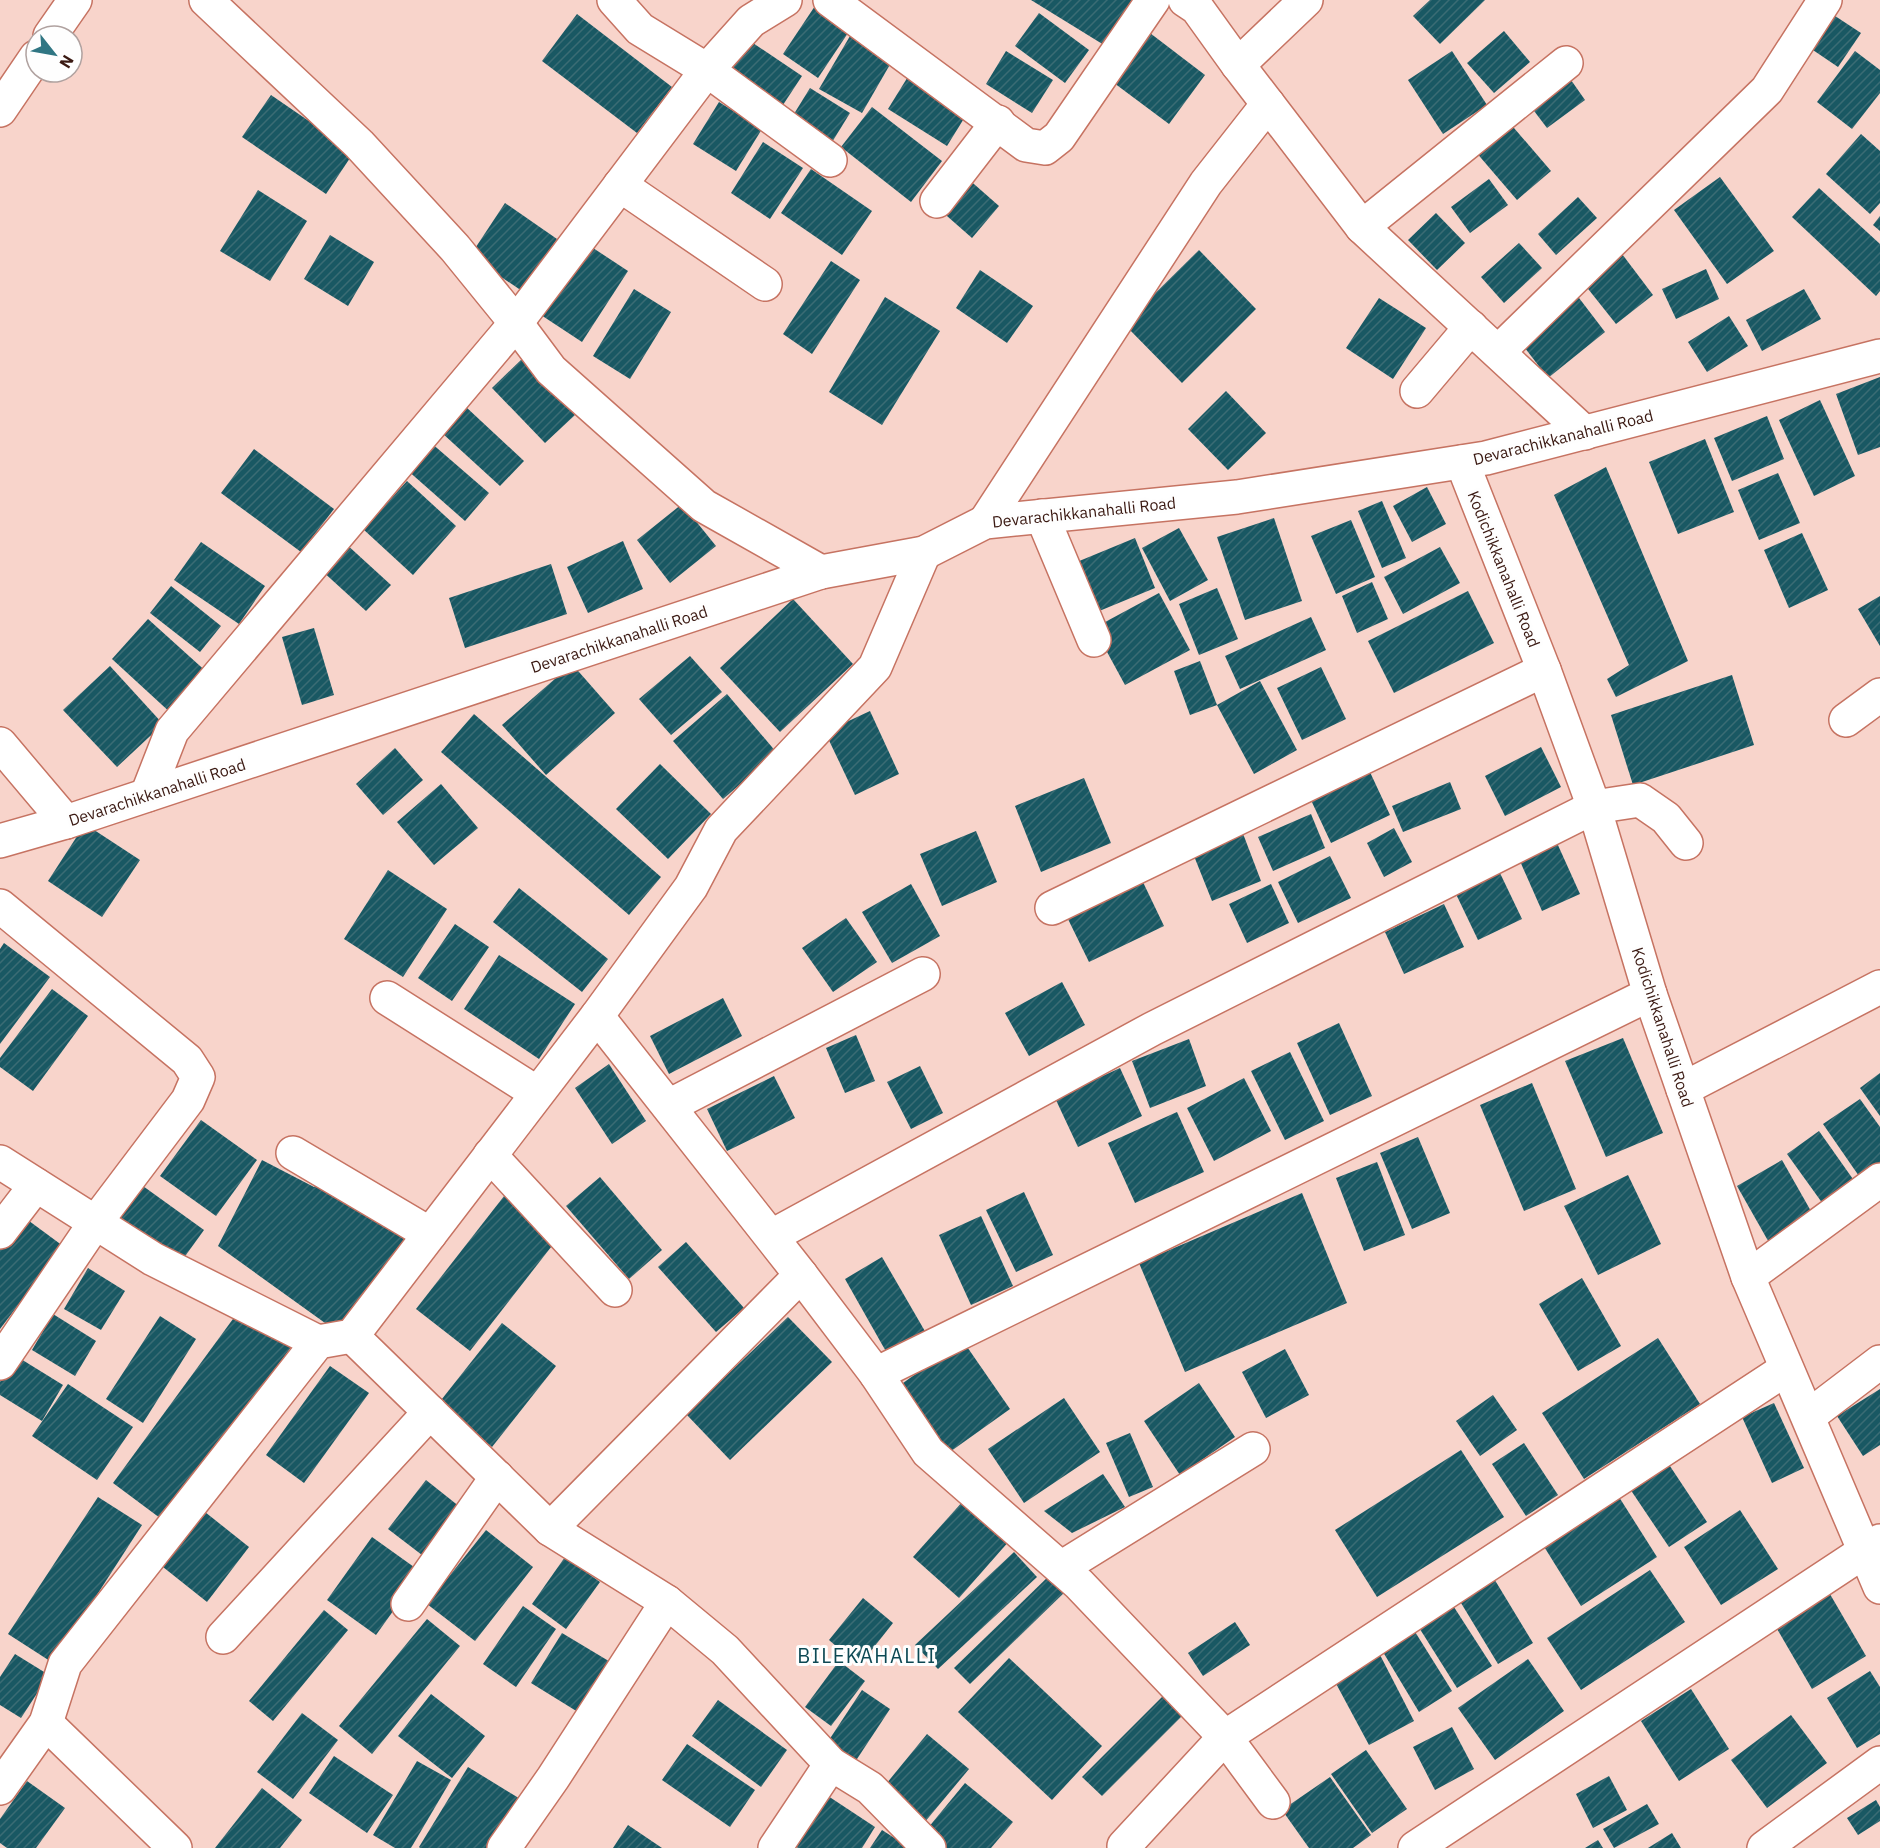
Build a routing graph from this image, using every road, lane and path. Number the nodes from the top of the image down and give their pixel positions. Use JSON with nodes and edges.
{"nodes":[{"id":1,"x":75,"y":0,"type":"edge"},
{"id":2,"x":206,"y":0,"type":"edge"},
{"id":3,"x":614,"y":0,"type":"edge"},
{"id":4,"x":785,"y":0,"type":"edge"},
{"id":5,"x":830,"y":0,"type":"edge"},
{"id":6,"x":1153,"y":0,"type":"edge"},
{"id":7,"x":1185,"y":0,"type":"edge"},
{"id":8,"x":1306,"y":0,"type":"edge"},
{"id":9,"x":1825,"y":0,"type":"edge"},
{"id":10,"x":58,"y":24,"type":"edge"},
{"id":11,"x":1566,"y":63,"type":"dead end"},
{"id":12,"x":1238,"y":64,"type":"junction"},
{"id":13,"x":707,"y":70,"type":"junction"},
{"id":14,"x":24,"y":75,"type":"edge"},
{"id":15,"x":1268,"y":104,"type":"junction"},
{"id":16,"x":0,"y":110,"type":"edge"},
{"id":17,"x":998,"y":122,"type":"junction"},
{"id":18,"x":830,"y":160,"type":"dead end"},
{"id":19,"x":620,"y":185,"type":"junction"},
{"id":20,"x":937,"y":201,"type":"dead end"},
{"id":21,"x":1362,"y":227,"type":"junction"},
{"id":22,"x":765,"y":284,"type":"dead end"},
{"id":23,"x":516,"y":322,"type":"junction"},
{"id":24,"x":1471,"y":327,"type":"junction"},
{"id":25,"x":1498,"y":352,"type":"junction"},
{"id":26,"x":1880,"y":357,"type":"edge"},
{"id":27,"x":1417,"y":391,"type":"dead end"},
{"id":28,"x":1586,"y":433,"type":"junction"},
{"id":29,"x":1462,"y":462,"type":"junction"},
{"id":30,"x":1042,"y":516,"type":"junction"},
{"id":31,"x":985,"y":522,"type":"junction"},
{"id":32,"x":924,"y":553,"type":"junction"},
{"id":33,"x":821,"y":572,"type":"junction"},
{"id":34,"x":1094,"y":640,"type":"dead end"},
{"id":35,"x":1544,"y":670,"type":"junction"},
{"id":36,"x":1880,"y":695,"type":"edge"},
{"id":37,"x":1846,"y":720,"type":"dead end"},
{"id":38,"x":0,"y":744,"type":"edge"},
{"id":39,"x":147,"y":795,"type":"junction"},
{"id":40,"x":1594,"y":807,"type":"junction"},
{"id":41,"x":66,"y":822,"type":"junction"},
{"id":42,"x":0,"y":841,"type":"edge"},
{"id":43,"x":1686,"y":843,"type":"dead end"},
{"id":44,"x":0,"y":906,"type":"edge"},
{"id":45,"x":1052,"y":908,"type":"dead end"},
{"id":46,"x":922,"y":975,"type":"dead end"},
{"id":47,"x":1880,"y":987,"type":"edge"},
{"id":48,"x":1650,"y":994,"type":"junction"},
{"id":49,"x":387,"y":998,"type":"dead end"},
{"id":50,"x":597,"y":1016,"type":"junction"},
{"id":51,"x":1683,"y":1089,"type":"junction"},
{"id":52,"x":537,"y":1093,"type":"junction"},
{"id":53,"x":669,"y":1106,"type":"junction"},
{"id":54,"x":293,"y":1153,"type":"dead end"},
{"id":55,"x":490,"y":1155,"type":"junction"},
{"id":56,"x":13,"y":1177,"type":"edge"},
{"id":57,"x":1880,"y":1180,"type":"edge"},
{"id":58,"x":95,"y":1223,"type":"junction"},
{"id":59,"x":0,"y":1232,"type":"edge"},
{"id":60,"x":430,"y":1234,"type":"junction"},
{"id":61,"x":772,"y":1236,"type":"junction"},
{"id":62,"x":801,"y":1275,"type":"junction"},
{"id":63,"x":1748,"y":1277,"type":"junction"},
{"id":64,"x":615,"y":1290,"type":"dead end"},
{"id":65,"x":352,"y":1336,"type":"junction"},
{"id":66,"x":318,"y":1342,"type":"junction"},
{"id":67,"x":1880,"y":1362,"type":"edge"},
{"id":68,"x":0,"y":1363,"type":"edge"},
{"id":69,"x":1786,"y":1369,"type":"junction"},
{"id":70,"x":876,"y":1374,"type":"junction"},
{"id":71,"x":430,"y":1412,"type":"junction"},
{"id":72,"x":1809,"y":1416,"type":"junction"},
{"id":73,"x":1253,"y":1449,"type":"dead end"},
{"id":74,"x":497,"y":1477,"type":"junction"},
{"id":75,"x":550,"y":1529,"type":"junction"},
{"id":76,"x":1872,"y":1546,"type":"edge"},
{"id":77,"x":1061,"y":1568,"type":"junction"},
{"id":78,"x":1880,"y":1587,"type":"edge"},
{"id":79,"x":667,"y":1602,"type":"junction"},
{"id":80,"x":408,"y":1604,"type":"dead end"},
{"id":81,"x":223,"y":1637,"type":"dead end"},
{"id":82,"x":46,"y":1723,"type":"junction"},
{"id":83,"x":1225,"y":1737,"type":"junction"},
{"id":84,"x":1880,"y":1763,"type":"edge"},
{"id":85,"x":831,"y":1764,"type":"junction"},
{"id":86,"x":0,"y":1788,"type":"edge"},
{"id":87,"x":1273,"y":1802,"type":"dead end"},
{"id":88,"x":163,"y":1844,"type":"edge"},
{"id":89,"x":1124,"y":1846,"type":"dead end"},
{"id":90,"x":504,"y":1848,"type":"edge"},
{"id":91,"x":775,"y":1848,"type":"edge"},
{"id":92,"x":928,"y":1848,"type":"edge"},
{"id":93,"x":1415,"y":1848,"type":"edge"},
{"id":94,"x":1764,"y":1848,"type":"edge"}],
"edges":[{"from":1,"to":10,"type":"street"},
{"from":2,"to":23,"type":"street"},
{"from":3,"to":13,"type":"street"},
{"from":4,"to":13,"type":"street"},
{"from":5,"to":17,"type":"street"},
{"from":6,"to":17,"type":"street"},
{"from":7,"to":12,"type":"street"},
{"from":8,"to":12,"type":"street"},
{"from":9,"to":25,"type":"street"},
{"from":11,"to":21,"type":"street"},
{"from":12,"to":15,"type":"street"},
{"from":13,"to":18,"type":"street"},
{"from":13,"to":19,"type":"street"},
{"from":14,"to":16,"type":"street"},
{"from":15,"to":21,"type":"street"},
{"from":15,"to":31,"type":"street"},
{"from":17,"to":20,"type":"street"},
{"from":19,"to":22,"type":"street"},
{"from":19,"to":23,"type":"street"},
{"from":21,"to":24,"type":"street"},
{"from":23,"to":33,"type":"street"},
{"from":23,"to":39,"type":"street"},
{"from":24,"to":25,"type":"street"},
{"from":24,"to":27,"type":"street"},
{"from":25,"to":28,"type":"street"},
{"from":26,"to":28,"type":"street","name":"Devarachikkanahalli Road"},
{"from":28,"to":29,"type":"street","name":"Devarachikkanahalli Road"},
{"from":29,"to":30,"type":"street","name":"Devarachikkanahalli Road"},
{"from":29,"to":35,"type":"street","name":"Kodichikkanahalli Road"},
{"from":30,"to":31,"type":"street","name":"Devarachikkanahalli Road"},
{"from":30,"to":34,"type":"street"},
{"from":31,"to":32,"type":"street","name":"Devarachikkanahalli Road"},
{"from":32,"to":33,"type":"street","name":"Devarachikkanahalli Road"},
{"from":32,"to":50,"type":"street"},
{"from":33,"to":39,"type":"street","name":"Devarachikkanahalli Road"},
{"from":35,"to":40,"type":"street","name":"Kodichikkanahalli Road"},
{"from":35,"to":45,"type":"street"},
{"from":36,"to":37,"type":"street"},
{"from":38,"to":41,"type":"street"},
{"from":39,"to":41,"type":"street","name":"Devarachikkanahalli Road"},
{"from":40,"to":43,"type":"street"},
{"from":40,"to":48,"type":"street","name":"Kodichikkanahalli Road"},
{"from":40,"to":61,"type":"street"},
{"from":41,"to":42,"type":"street","name":"Devarachikkanahalli Road"},
{"from":44,"to":58,"type":"street"},
{"from":46,"to":53,"type":"street"},
{"from":47,"to":51,"type":"street"},
{"from":48,"to":51,"type":"street","name":"Kodichikkanahalli Road"},
{"from":48,"to":70,"type":"street"},
{"from":49,"to":52,"type":"street"},
{"from":50,"to":52,"type":"street"},
{"from":50,"to":53,"type":"street"},
{"from":51,"to":63,"type":"street","name":"Kodichikkanahalli Road"},
{"from":52,"to":55,"type":"street"},
{"from":53,"to":61,"type":"street"},
{"from":54,"to":60,"type":"street"},
{"from":55,"to":60,"type":"street"},
{"from":55,"to":64,"type":"street"},
{"from":56,"to":58,"type":"street"},
{"from":56,"to":59,"type":"street"},
{"from":57,"to":63,"type":"street"},
{"from":58,"to":66,"type":"street"},
{"from":58,"to":68,"type":"street"},
{"from":60,"to":65,"type":"street"},
{"from":61,"to":62,"type":"street"},
{"from":62,"to":70,"type":"street"},
{"from":62,"to":75,"type":"street"},
{"from":63,"to":69,"type":"street","name":"Kodichikkanahalli Road"},
{"from":65,"to":66,"type":"street"},
{"from":65,"to":71,"type":"street"},
{"from":66,"to":82,"type":"street"},
{"from":67,"to":72,"type":"street"},
{"from":69,"to":72,"type":"street","name":"Kodichikkanahalli Road"},
{"from":69,"to":83,"type":"street"},
{"from":70,"to":77,"type":"street"},
{"from":71,"to":74,"type":"street"},
{"from":71,"to":81,"type":"street"},
{"from":72,"to":76,"type":"street","name":"Kodichikkanahalli Road"},
{"from":73,"to":77,"type":"street"},
{"from":74,"to":75,"type":"street"},
{"from":74,"to":80,"type":"street"},
{"from":75,"to":79,"type":"street"},
{"from":76,"to":78,"type":"street","name":"Kodichikkanahalli Road"},
{"from":76,"to":93,"type":"street"},
{"from":77,"to":83,"type":"street"},
{"from":79,"to":85,"type":"street"},
{"from":79,"to":90,"type":"street"},
{"from":82,"to":86,"type":"street"},
{"from":82,"to":88,"type":"street"},
{"from":83,"to":87,"type":"street"},
{"from":83,"to":89,"type":"street"},
{"from":84,"to":94,"type":"street"},
{"from":85,"to":91,"type":"street"},
{"from":85,"to":92,"type":"street"}]}
